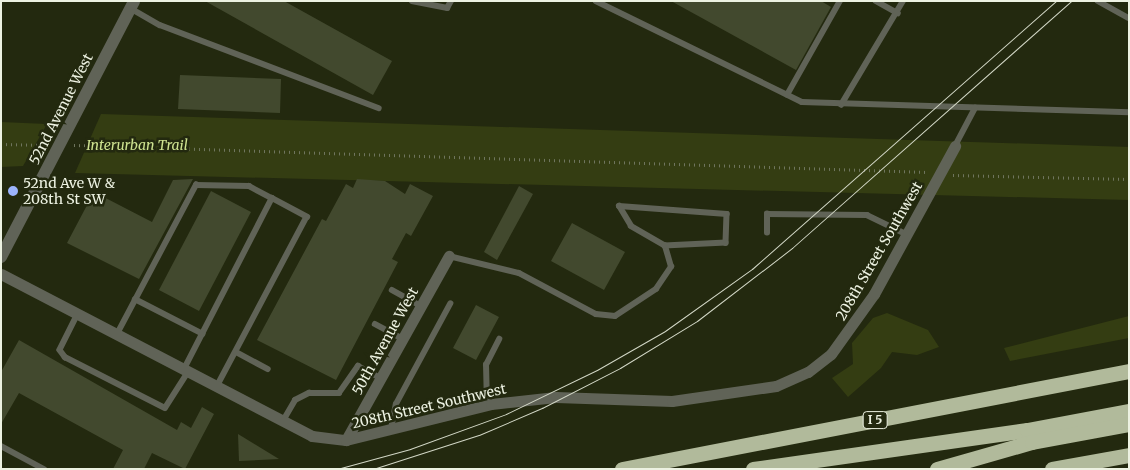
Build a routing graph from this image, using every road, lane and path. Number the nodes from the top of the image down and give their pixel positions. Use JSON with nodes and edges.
{"nodes":[{"id":1,"x":412,"y":1,"type":"edge"},
{"id":2,"x":451,"y":1,"type":"edge"},
{"id":3,"x":596,"y":1,"type":"edge"},
{"id":4,"x":840,"y":1,"type":"edge"},
{"id":5,"x":876,"y":1,"type":"edge"},
{"id":6,"x":903,"y":1,"type":"edge"},
{"id":7,"x":1098,"y":1,"type":"edge"},
{"id":8,"x":132,"y":4,"type":"edge"},
{"id":9,"x":898,"y":12,"type":"junction"},
{"id":10,"x":1129,"y":18,"type":"edge"},
{"id":11,"x":787,"y":96,"type":"junction"},
{"id":12,"x":841,"y":105,"type":"junction"},
{"id":13,"x":379,"y":108,"type":"dead end"},
{"id":14,"x":975,"y":108,"type":"junction"},
{"id":15,"x":1129,"y":112,"type":"edge"},
{"id":16,"x":1,"y":144,"type":"edge"},
{"id":17,"x":58,"y":145,"type":"junction"},
{"id":18,"x":955,"y":146,"type":"joint"},
{"id":19,"x":940,"y":174,"type":"junction"},
{"id":20,"x":1129,"y":180,"type":"edge"},
{"id":21,"x":272,"y":198,"type":"junction"},
{"id":22,"x":766,"y":233,"type":"dead end"},
{"id":23,"x":906,"y":234,"type":"junction"},
{"id":24,"x":665,"y":246,"type":"junction"},
{"id":25,"x":450,"y":256,"type":"joint"},
{"id":26,"x":1,"y":257,"type":"edge"},
{"id":27,"x":1,"y":274,"type":"edge"},
{"id":28,"x":392,"y":290,"type":"dead end"},
{"id":29,"x":135,"y":299,"type":"junction"},
{"id":30,"x":450,"y":304,"type":"dead end"},
{"id":31,"x":422,"y":306,"type":"junction"},
{"id":32,"x":78,"y":314,"type":"junction"},
{"id":33,"x":375,"y":324,"type":"dead end"},
{"id":34,"x":117,"y":334,"type":"junction"},
{"id":35,"x":202,"y":334,"type":"junction"},
{"id":36,"x":403,"y":339,"type":"junction"},
{"id":37,"x":499,"y":339,"type":"dead end"},
{"id":38,"x":236,"y":352,"type":"junction"},
{"id":39,"x":268,"y":369,"type":"dead end"},
{"id":40,"x":186,"y":370,"type":"junction"},
{"id":41,"x":1129,"y":371,"type":"edge"},
{"id":42,"x":381,"y":378,"type":"junction"},
{"id":43,"x":217,"y":387,"type":"junction"},
{"id":44,"x":488,"y":405,"type":"junction"},
{"id":45,"x":1129,"y":411,"type":"edge"},
{"id":46,"x":283,"y":421,"type":"junction"},
{"id":47,"x":1129,"y":424,"type":"edge"},
{"id":48,"x":391,"y":429,"type":"junction"},
{"id":49,"x":346,"y":440,"type":"junction"},
{"id":50,"x":1,"y":446,"type":"edge"},
{"id":51,"x":1129,"y":455,"type":"edge"},
{"id":52,"x":44,"y":469,"type":"edge"},
{"id":53,"x":622,"y":469,"type":"edge"},
{"id":54,"x":753,"y":469,"type":"edge"},
{"id":55,"x":937,"y":469,"type":"edge"},
{"id":56,"x":1052,"y":469,"type":"edge"}],
"edges":[{"from":1,"to":2,"type":"lane"},
{"from":3,"to":11,"type":"lane"},
{"from":4,"to":11,"type":"lane"},
{"from":5,"to":9,"type":"lane"},
{"from":6,"to":9,"type":"lane"},
{"from":7,"to":10,"type":"lane"},
{"from":8,"to":13,"type":"lane"},
{"from":8,"to":17,"type":"street","name":"52nd Avenue West"},
{"from":9,"to":12,"type":"lane"},
{"from":11,"to":12,"type":"lane"},
{"from":12,"to":14,"type":"lane"},
{"from":14,"to":15,"type":"lane"},
{"from":14,"to":18,"type":"lane"},
{"from":16,"to":17,"type":"path"},
{"from":17,"to":19,"type":"path"},
{"from":17,"to":26,"type":"street","name":"52nd Avenue West"},
{"from":18,"to":19,"type":"street","name":"208th Street Southwest"},
{"from":19,"to":20,"type":"path"},
{"from":19,"to":23,"type":"street","name":"208th Street Southwest"},
{"from":21,"to":29,"type":"lane"},
{"from":21,"to":35,"type":"lane"},
{"from":21,"to":38,"type":"lane"},
{"from":22,"to":23,"type":"lane"},
{"from":23,"to":44,"type":"street","name":"208th Street Southwest"},
{"from":24,"to":24,"type":"lane"},
{"from":24,"to":25,"type":"lane"},
{"from":25,"to":31,"type":"street","name":"50th Avenue West"},
{"from":27,"to":32,"type":"street","name":"208th Street Southwest"},
{"from":28,"to":31,"type":"lane"},
{"from":29,"to":34,"type":"lane"},
{"from":29,"to":35,"type":"lane"},
{"from":30,"to":48,"type":"lane"},
{"from":31,"to":36,"type":"street","name":"50th Avenue West"},
{"from":32,"to":34,"type":"street","name":"208th Street Southwest"},
{"from":32,"to":40,"type":"lane"},
{"from":33,"to":36,"type":"lane"},
{"from":34,"to":40,"type":"street","name":"208th Street Southwest"},
{"from":35,"to":40,"type":"lane"},
{"from":36,"to":42,"type":"street","name":"50th Avenue West"},
{"from":37,"to":44,"type":"lane"},
{"from":38,"to":39,"type":"lane"},
{"from":38,"to":43,"type":"lane"},
{"from":40,"to":43,"type":"street","name":"208th Street Southwest"},
{"from":41,"to":53,"type":"highway","number":"I 5"},
{"from":42,"to":46,"type":"lane"},
{"from":42,"to":49,"type":"street","name":"50th Avenue West"},
{"from":43,"to":46,"type":"street","name":"208th Street Southwest"},
{"from":44,"to":48,"type":"street","name":"208th Street Southwest"},
{"from":45,"to":54,"type":"highway"},
{"from":46,"to":49,"type":"street","name":"208th Street Southwest"},
{"from":47,"to":55,"type":"highway"},
{"from":48,"to":49,"type":"street","name":"208th Street Southwest"},
{"from":50,"to":52,"type":"lane"},
{"from":51,"to":56,"type":"highway"}]}
